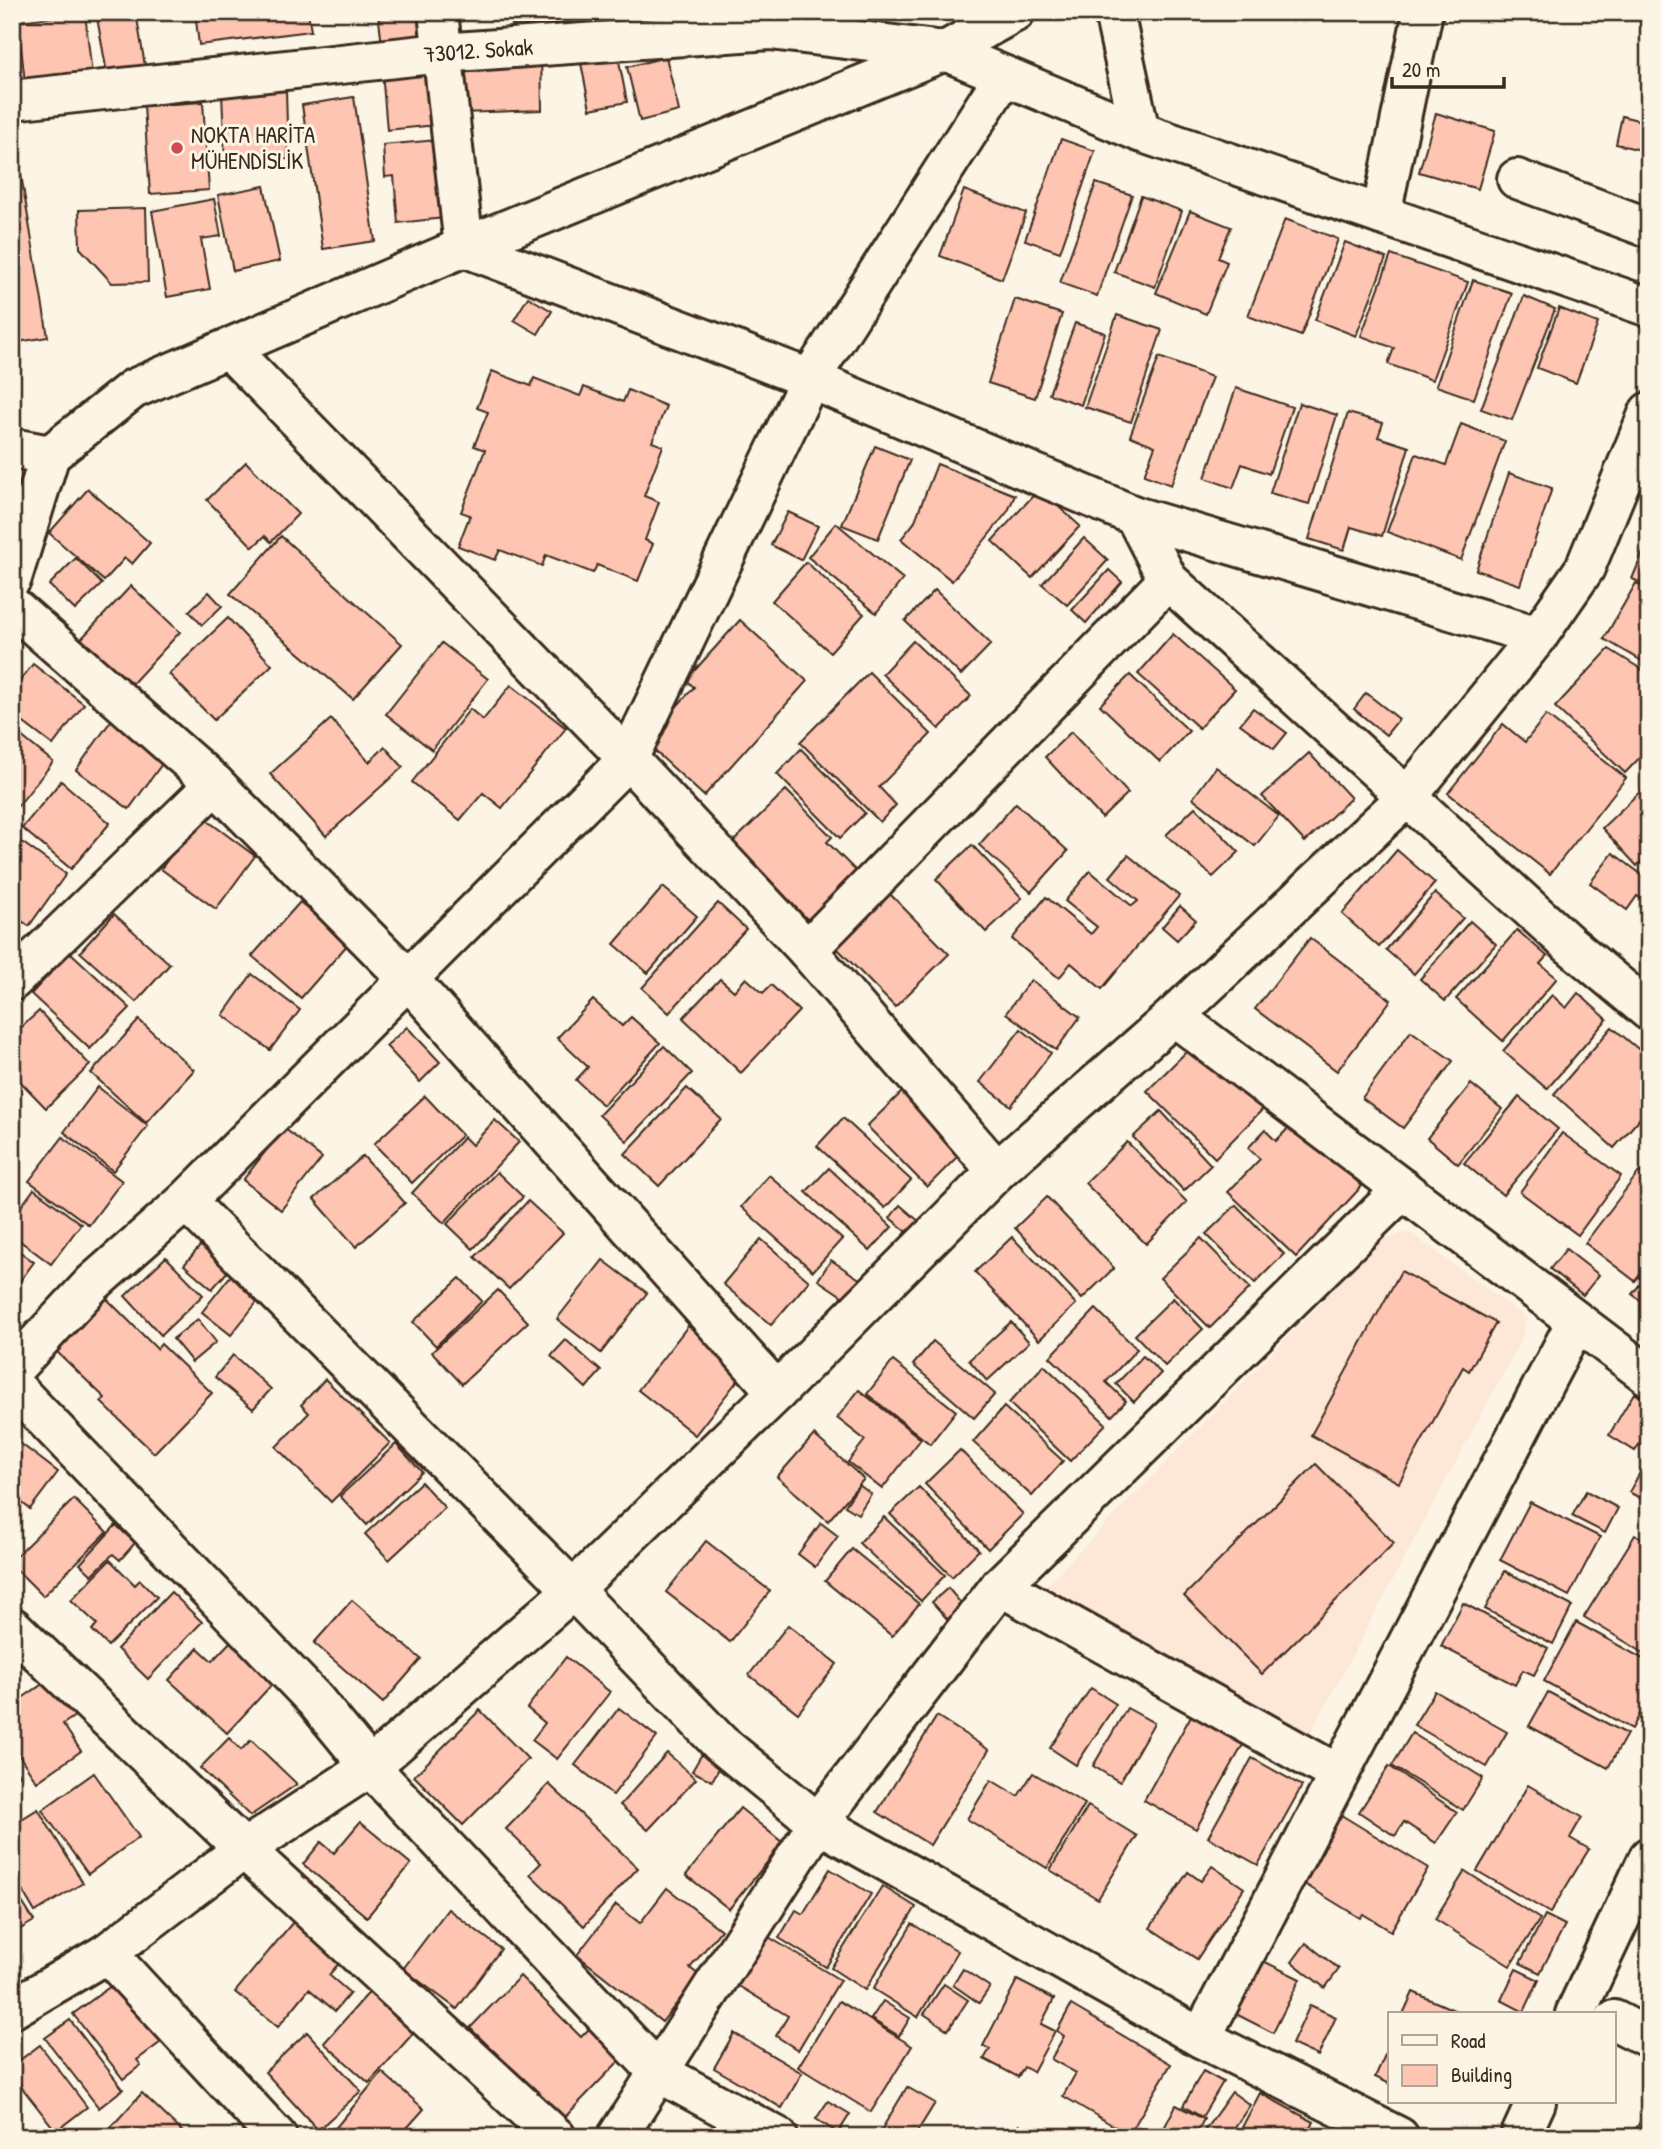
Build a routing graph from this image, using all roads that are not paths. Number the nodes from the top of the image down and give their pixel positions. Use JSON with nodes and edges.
{"nodes":[{"id":1,"x":438,"y":12,"type":"edge"},
{"id":2,"x":1015,"y":12,"type":"edge"},
{"id":3,"x":1114,"y":12,"type":"edge"},
{"id":4,"x":1423,"y":12,"type":"edge"},
{"id":5,"x":945,"y":51,"type":"junction"},
{"id":6,"x":441,"y":53,"type":"junction"},
{"id":7,"x":1004,"y":76,"type":"junction"},
{"id":8,"x":12,"y":100,"type":"edge"},
{"id":9,"x":1140,"y":132,"type":"junction"},
{"id":10,"x":1517,"y":179,"type":"dead end"},
{"id":11,"x":1381,"y":215,"type":"junction"},
{"id":12,"x":1649,"y":229,"type":"edge"},
{"id":13,"x":464,"y":247,"type":"junction"},
{"id":14,"x":1649,"y":307,"type":"edge"},
{"id":15,"x":229,"y":349,"type":"junction"},
{"id":16,"x":810,"y":379,"type":"junction"},
{"id":17,"x":1649,"y":412,"type":"edge"},
{"id":18,"x":12,"y":448,"type":"edge"},
{"id":19,"x":50,"y":456,"type":"junction"},
{"id":20,"x":1135,"y":516,"type":"junction"},
{"id":21,"x":12,"y":578,"type":"edge"},
{"id":22,"x":1168,"y":580,"type":"junction"},
{"id":23,"x":12,"y":606,"type":"edge"},
{"id":24,"x":1538,"y":636,"type":"junction"},
{"id":25,"x":628,"y":759,"type":"junction"},
{"id":26,"x":215,"y":784,"type":"junction"},
{"id":27,"x":1408,"y":796,"type":"junction"},
{"id":28,"x":807,"y":950,"type":"junction"},
{"id":29,"x":409,"y":980,"type":"junction"},
{"id":30,"x":12,"y":981,"type":"edge"},
{"id":31,"x":1649,"y":1011,"type":"edge"},
{"id":32,"x":1174,"y":1016,"type":"junction"},
{"id":33,"x":996,"y":1171,"type":"junction"},
{"id":34,"x":1403,"y":1189,"type":"junction"},
{"id":35,"x":186,"y":1201,"type":"junction"},
{"id":36,"x":1576,"y":1322,"type":"junction"},
{"id":37,"x":12,"y":1370,"type":"edge"},
{"id":38,"x":1649,"y":1376,"type":"edge"},
{"id":39,"x":12,"y":1385,"type":"edge"},
{"id":40,"x":777,"y":1392,"type":"junction"},
{"id":41,"x":1000,"y":1586,"type":"junction"},
{"id":42,"x":573,"y":1590,"type":"junction"},
{"id":43,"x":21,"y":1648,"type":"edge"},
{"id":44,"x":370,"y":1767,"type":"junction"},
{"id":45,"x":1338,"y":1774,"type":"junction"},
{"id":46,"x":818,"y":1824,"type":"junction"},
{"id":47,"x":244,"y":1849,"type":"junction"},
{"id":48,"x":1648,"y":1861,"type":"edge"},
{"id":49,"x":107,"y":1952,"type":"junction"},
{"id":50,"x":12,"y":2009,"type":"edge"},
{"id":51,"x":1586,"y":2011,"type":"edge"},
{"id":52,"x":1616,"y":2022,"type":"edge"},
{"id":53,"x":1200,"y":2038,"type":"junction"},
{"id":54,"x":1649,"y":2039,"type":"edge"},
{"id":55,"x":658,"y":2072,"type":"junction"},
{"id":56,"x":1535,"y":2104,"type":"edge"},
{"id":57,"x":277,"y":2137,"type":"edge"},
{"id":58,"x":556,"y":2137,"type":"edge"},
{"id":59,"x":617,"y":2137,"type":"edge"},
{"id":60,"x":778,"y":2137,"type":"edge"},
{"id":61,"x":1399,"y":2137,"type":"edge"},
{"id":62,"x":1520,"y":2137,"type":"edge"}],
"edges":[{"from":1,"to":6,"type":"street"},
{"from":2,"to":5,"type":"street"},
{"from":3,"to":9,"type":"street"},
{"from":4,"to":11,"type":"street"},
{"from":5,"to":6,"type":"street","name":"73012. Sokak"},
{"from":5,"to":7,"type":"street","name":"73012. Sokak"},
{"from":5,"to":13,"type":"street"},
{"from":6,"to":8,"type":"street","name":"73012. Sokak"},
{"from":6,"to":13,"type":"street"},
{"from":7,"to":9,"type":"street","name":"73012. Sokak"},
{"from":7,"to":16,"type":"street"},
{"from":9,"to":11,"type":"street","name":"73012. Sokak"},
{"from":10,"to":12,"type":"street"},
{"from":11,"to":14,"type":"street","name":"73012. Sokak"},
{"from":13,"to":15,"type":"street"},
{"from":13,"to":16,"type":"street"},
{"from":15,"to":19,"type":"street"},
{"from":15,"to":25,"type":"street"},
{"from":16,"to":20,"type":"street"},
{"from":16,"to":25,"type":"street"},
{"from":17,"to":24,"type":"street"},
{"from":18,"to":19,"type":"street"},
{"from":19,"to":21,"type":"street"},
{"from":20,"to":22,"type":"street"},
{"from":20,"to":24,"type":"street"},
{"from":22,"to":27,"type":"street"},
{"from":22,"to":28,"type":"street"},
{"from":23,"to":26,"type":"street"},
{"from":24,"to":27,"type":"street"},
{"from":25,"to":28,"type":"street"},
{"from":25,"to":29,"type":"street"},
{"from":26,"to":29,"type":"street"},
{"from":26,"to":30,"type":"street"},
{"from":27,"to":31,"type":"street"},
{"from":27,"to":32,"type":"street"},
{"from":28,"to":33,"type":"street"},
{"from":29,"to":35,"type":"street"},
{"from":29,"to":40,"type":"street"},
{"from":32,"to":33,"type":"street"},
{"from":32,"to":34,"type":"street"},
{"from":33,"to":40,"type":"street"},
{"from":34,"to":36,"type":"street"},
{"from":34,"to":41,"type":"street"},
{"from":35,"to":37,"type":"street"},
{"from":35,"to":42,"type":"street"},
{"from":36,"to":38,"type":"street"},
{"from":36,"to":45,"type":"street"},
{"from":39,"to":44,"type":"street"},
{"from":40,"to":42,"type":"street"},
{"from":41,"to":45,"type":"street"},
{"from":41,"to":46,"type":"street"},
{"from":42,"to":44,"type":"street"},
{"from":42,"to":46,"type":"street"},
{"from":43,"to":47,"type":"street"},
{"from":44,"to":47,"type":"street"},
{"from":44,"to":55,"type":"street"},
{"from":45,"to":53,"type":"street"},
{"from":46,"to":53,"type":"street"},
{"from":46,"to":55,"type":"street"},
{"from":47,"to":49,"type":"street"},
{"from":47,"to":58,"type":"street"},
{"from":48,"to":51,"type":"street"},
{"from":49,"to":50,"type":"street"},
{"from":49,"to":57,"type":"street"},
{"from":52,"to":54,"type":"street"},
{"from":53,"to":61,"type":"street"},
{"from":55,"to":59,"type":"street"},
{"from":55,"to":60,"type":"street"},
{"from":56,"to":62,"type":"street"}]}
